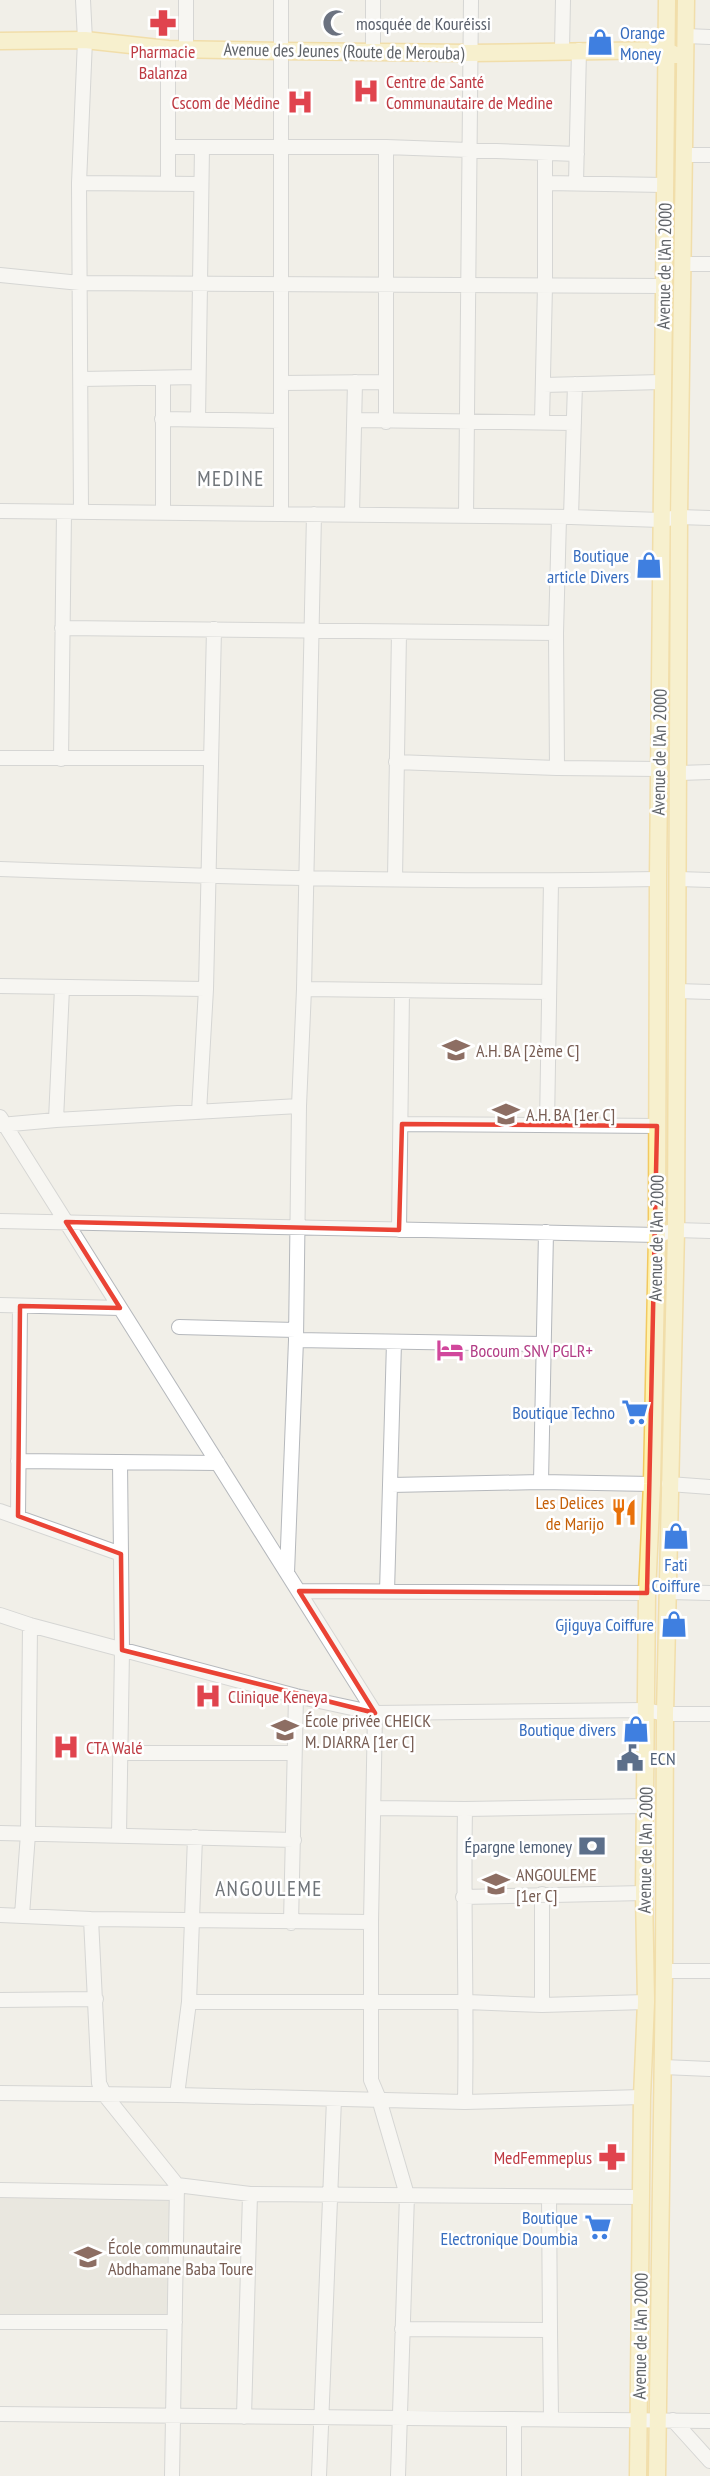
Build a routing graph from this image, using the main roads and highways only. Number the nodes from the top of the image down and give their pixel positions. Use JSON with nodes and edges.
{"nodes":[{"id":1,"x":667,"y":0,"type":"edge"},
{"id":2,"x":686,"y":0,"type":"edge"},
{"id":3,"x":0,"y":41,"type":"edge"},
{"id":4,"x":666,"y":50,"type":"junction"},
{"id":5,"x":686,"y":61,"type":"junction"},
{"id":6,"x":660,"y":1484,"type":"junction"},
{"id":7,"x":638,"y":2476,"type":"edge"},
{"id":8,"x":657,"y":2476,"type":"edge"}],
"edges":[{"from":1,"to":4,"type":"main road","name":"Avenue de l'An 2000"},
{"from":2,"to":5,"type":"main road","name":"Avenue de l'An 2000"},
{"from":3,"to":4,"type":"main road","name":"Avenue des Jeunes (Route de Merouba)"},
{"from":4,"to":5,"type":"main road","name":"Avenue des Jeunes (Route de Merouba)"},
{"from":4,"to":6,"type":"main road","name":"Avenue de l'An 2000"},
{"from":5,"to":6,"type":"main road","name":"Avenue de l'An 2000"},
{"from":6,"to":7,"type":"main road","name":"Avenue de l'An 2000"},
{"from":6,"to":8,"type":"main road","name":"Avenue de l'An 2000"}]}
